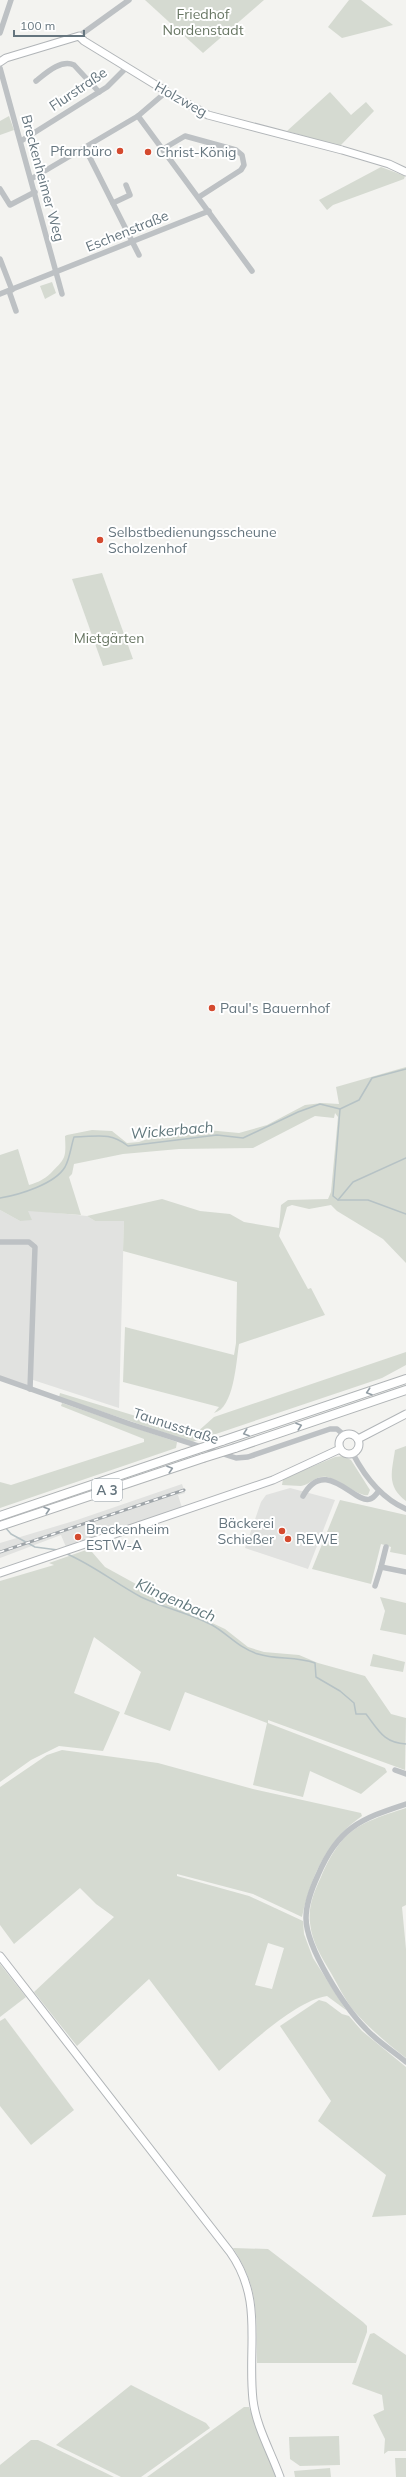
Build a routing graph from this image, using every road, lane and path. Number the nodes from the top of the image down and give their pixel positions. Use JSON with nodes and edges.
{"nodes":[{"id":1,"x":11,"y":0,"type":"edge"},
{"id":2,"x":129,"y":0,"type":"edge"},
{"id":3,"x":0,"y":33,"type":"edge"},
{"id":4,"x":78,"y":36,"type":"junction"},
{"id":5,"x":1,"y":59,"type":"edge"},
{"id":6,"x":0,"y":68,"type":"edge"},
{"id":7,"x":126,"y":68,"type":"junction"},
{"id":8,"x":36,"y":81,"type":"dead end"},
{"id":9,"x":99,"y":92,"type":"junction"},
{"id":10,"x":166,"y":92,"type":"junction"},
{"id":11,"x":138,"y":116,"type":"junction"},
{"id":12,"x":21,"y":141,"type":"junction"},
{"id":13,"x":84,"y":148,"type":"junction"},
{"id":14,"x":163,"y":149,"type":"junction"},
{"id":15,"x":406,"y":172,"type":"edge"},
{"id":16,"x":31,"y":179,"type":"junction"},
{"id":17,"x":126,"y":184,"type":"dead end"},
{"id":18,"x":0,"y":189,"type":"edge"},
{"id":19,"x":34,"y":192,"type":"junction"},
{"id":20,"x":199,"y":197,"type":"junction"},
{"id":21,"x":113,"y":203,"type":"junction"},
{"id":22,"x":209,"y":211,"type":"junction"},
{"id":23,"x":131,"y":241,"type":"junction"},
{"id":24,"x":139,"y":255,"type":"dead end"},
{"id":25,"x":0,"y":259,"type":"edge"},
{"id":26,"x":252,"y":271,"type":"dead end"},
{"id":27,"x":56,"y":273,"type":"junction"},
{"id":28,"x":11,"y":291,"type":"junction"},
{"id":29,"x":0,"y":294,"type":"edge"},
{"id":30,"x":62,"y":294,"type":"dead end"},
{"id":31,"x":16,"y":311,"type":"dead end"},
{"id":32,"x":0,"y":1242,"type":"edge"},
{"id":33,"x":0,"y":1378,"type":"edge"},
{"id":34,"x":406,"y":1379,"type":"edge"},
{"id":35,"x":30,"y":1389,"type":"junction"},
{"id":36,"x":406,"y":1390,"type":"edge"},
{"id":37,"x":406,"y":1414,"type":"edge"},
{"id":38,"x":344,"y":1435,"type":"junction"},
{"id":39,"x":358,"y":1439,"type":"junction"},
{"id":40,"x":340,"y":1449,"type":"junction"},
{"id":41,"x":353,"y":1454,"type":"junction"},
{"id":42,"x":379,"y":1491,"type":"junction"},
{"id":43,"x":303,"y":1496,"type":"dead end"},
{"id":44,"x":406,"y":1509,"type":"edge"},
{"id":45,"x":2,"y":1516,"type":"edge"},
{"id":46,"x":0,"y":1526,"type":"edge"},
{"id":47,"x":386,"y":1547,"type":"dead end"},
{"id":48,"x":381,"y":1567,"type":"junction"},
{"id":49,"x":406,"y":1572,"type":"edge"},
{"id":50,"x":0,"y":1573,"type":"edge"},
{"id":51,"x":375,"y":1586,"type":"dead end"},
{"id":52,"x":395,"y":1770,"type":"dead end"},
{"id":53,"x":406,"y":1774,"type":"edge"},
{"id":54,"x":406,"y":1804,"type":"edge"},
{"id":55,"x":0,"y":1956,"type":"edge"},
{"id":56,"x":406,"y":2062,"type":"edge"},
{"id":57,"x":280,"y":2477,"type":"edge"}],
"edges":[{"from":1,"to":3,"type":"street"},
{"from":2,"to":4,"type":"street"},
{"from":4,"to":5,"type":"main road"},
{"from":4,"to":7,"type":"main road","name":"Holzweg"},
{"from":6,"to":12,"type":"street","name":"Breckenheimer Weg"},
{"from":7,"to":9,"type":"street","name":"Flurstraße"},
{"from":7,"to":10,"type":"main road","name":"Holzweg"},
{"from":8,"to":9,"type":"street"},
{"from":9,"to":12,"type":"street","name":"Flurstraße"},
{"from":10,"to":11,"type":"street"},
{"from":10,"to":15,"type":"main road","name":"Holzweg"},
{"from":11,"to":13,"type":"street"},
{"from":11,"to":14,"type":"street"},
{"from":12,"to":16,"type":"street","name":"Breckenheimer Weg"},
{"from":13,"to":16,"type":"street"},
{"from":13,"to":21,"type":"street"},
{"from":14,"to":20,"type":"street"},
{"from":14,"to":20,"type":"street"},
{"from":16,"to":19,"type":"street","name":"Breckenheimer Weg"},
{"from":17,"to":21,"type":"street"},
{"from":18,"to":19,"type":"street"},
{"from":19,"to":27,"type":"street","name":"Breckenheimer Weg"},
{"from":20,"to":22,"type":"street"},
{"from":21,"to":23,"type":"street"},
{"from":22,"to":23,"type":"street","name":"Eschenstraße"},
{"from":22,"to":26,"type":"street"},
{"from":23,"to":24,"type":"street"},
{"from":23,"to":27,"type":"street","name":"Eschenstraße"},
{"from":25,"to":28,"type":"street"},
{"from":27,"to":28,"type":"street","name":"Eschenstraße"},
{"from":27,"to":30,"type":"street","name":"Breckenheimer Weg"},
{"from":28,"to":29,"type":"street","name":"Eschenstraße"},
{"from":28,"to":31,"type":"street"},
{"from":32,"to":35,"type":"street"},
{"from":33,"to":35,"type":"street","name":"Taunusstraße"},
{"from":34,"to":45,"type":"highway","number":"A 3","one_way":true,"bridge":true},
{"from":35,"to":38,"type":"street","name":"Taunusstraße"},
{"from":46,"to":36,"type":"highway","number":"A 3","one_way":true,"bridge":true},
{"from":37,"to":39,"type":"main road"},
{"from":38,"to":39,"type":"main road"},
{"from":38,"to":40,"type":"main road"},
{"from":39,"to":41,"type":"main road"},
{"from":40,"to":41,"type":"main road"},
{"from":40,"to":50,"type":"main road"},
{"from":41,"to":42,"type":"street"},
{"from":42,"to":43,"type":"street"},
{"from":42,"to":44,"type":"street"},
{"from":47,"to":48,"type":"street"},
{"from":48,"to":49,"type":"street"},
{"from":48,"to":51,"type":"street"},
{"from":52,"to":53,"type":"street"},
{"from":54,"to":56,"type":"street"},
{"from":55,"to":57,"type":"main road"}]}
